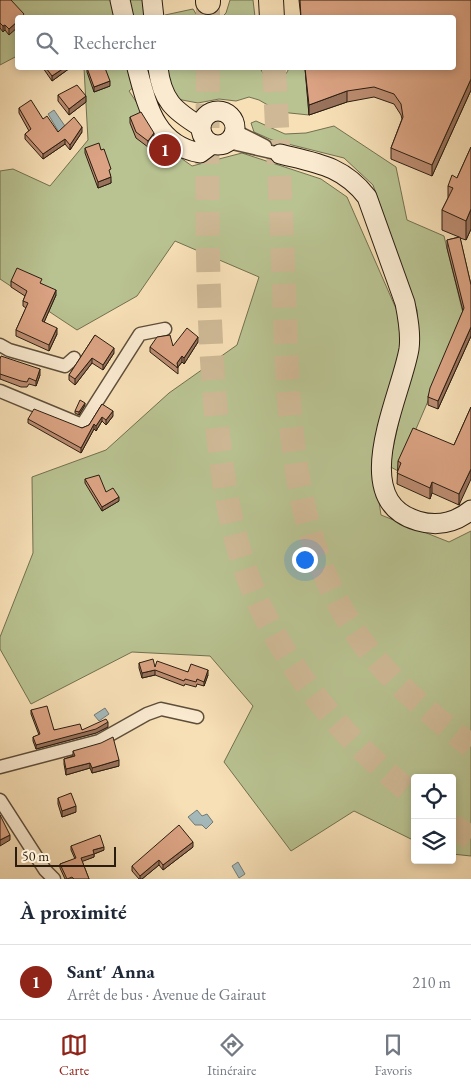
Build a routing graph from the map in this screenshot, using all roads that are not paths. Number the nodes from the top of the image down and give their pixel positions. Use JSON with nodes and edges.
{"nodes":[{"id":1,"x":120,"y":0,"type":"edge"},
{"id":2,"x":152,"y":0,"type":"edge"},
{"id":3,"x":271,"y":0,"type":"edge"},
{"id":4,"x":123,"y":15,"type":"edge"},
{"id":5,"x":154,"y":15,"type":"edge"},
{"id":6,"x":272,"y":15,"type":"edge"},
{"id":7,"x":138,"y":70,"type":"edge"},
{"id":8,"x":158,"y":70,"type":"edge"},
{"id":9,"x":204,"y":121,"type":"junction"},
{"id":10,"x":225,"y":139,"type":"junction"},
{"id":11,"x":280,"y":154,"type":"joint"},
{"id":12,"x":165,"y":329,"type":"dead end"},
{"id":13,"x":0,"y":345,"type":"edge"},
{"id":14,"x":74,"y":358,"type":"dead end"},
{"id":15,"x":0,"y":391,"type":"edge"},
{"id":16,"x":471,"y":510,"type":"edge"},
{"id":17,"x":197,"y":717,"type":"dead end"},
{"id":18,"x":0,"y":767,"type":"edge"},
{"id":19,"x":0,"y":800,"type":"edge"},
{"id":20,"x":54,"y":879,"type":"edge"}],
"edges":[{"from":1,"to":4,"type":"street"},
{"from":2,"to":5,"type":"street"},
{"from":3,"to":6,"type":"highway"},
{"from":7,"to":10,"type":"street"},
{"from":8,"to":9,"type":"street"},
{"from":9,"to":10,"type":"street"},
{"from":9,"to":10,"type":"street"},
{"from":10,"to":11,"type":"street"},
{"from":11,"to":16,"type":"street"},
{"from":12,"to":15,"type":"street"},
{"from":13,"to":14,"type":"street"},
{"from":17,"to":18,"type":"street"},
{"from":19,"to":20,"type":"street"}]}
